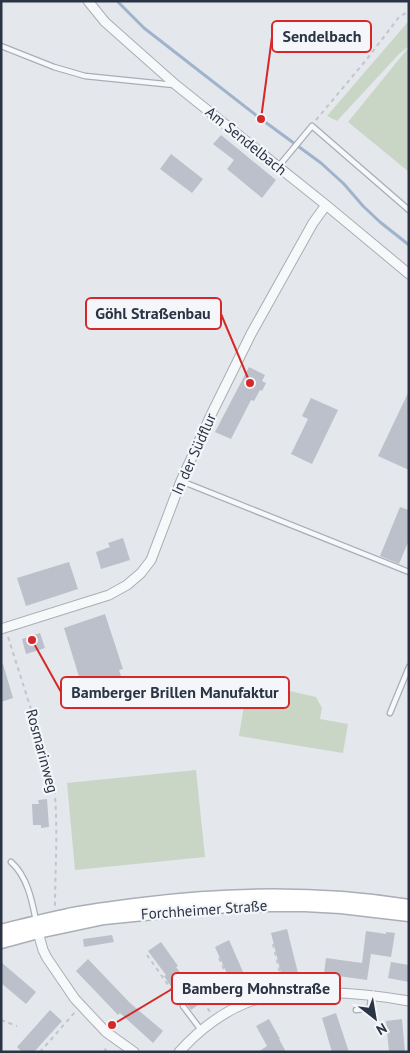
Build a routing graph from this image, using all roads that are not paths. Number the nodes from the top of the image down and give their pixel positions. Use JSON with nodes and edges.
{"nodes":[{"id":1,"x":88,"y":1,"type":"edge"},
{"id":2,"x":1,"y":46,"type":"edge"},
{"id":3,"x":176,"y":85,"type":"junction"},
{"id":4,"x":278,"y":167,"type":"junction"},
{"id":5,"x":326,"y":205,"type":"junction"},
{"id":6,"x":409,"y":210,"type":"edge"},
{"id":7,"x":409,"y":274,"type":"edge"},
{"id":8,"x":181,"y":481,"type":"junction"},
{"id":9,"x":409,"y":572,"type":"edge"},
{"id":10,"x":3,"y":628,"type":"edge"},
{"id":11,"x":409,"y":667,"type":"edge"},
{"id":12,"x":390,"y":713,"type":"dead end"},
{"id":13,"x":11,"y":862,"type":"dead end"},
{"id":14,"x":409,"y":906,"type":"edge"},
{"id":15,"x":409,"y":915,"type":"edge"},
{"id":16,"x":37,"y":927,"type":"junction"},
{"id":17,"x":1,"y":931,"type":"edge"},
{"id":18,"x":1,"y":942,"type":"edge"},
{"id":19,"x":371,"y":995,"type":"junction"},
{"id":20,"x":409,"y":1000,"type":"edge"},
{"id":21,"x":183,"y":1006,"type":"road end"},
{"id":22,"x":356,"y":1010,"type":"dead end"},
{"id":23,"x":201,"y":1030,"type":"junction"},
{"id":24,"x":134,"y":1052,"type":"edge"},
{"id":25,"x":179,"y":1052,"type":"edge"}],
"edges":[{"from":1,"to":3,"type":"street","name":"Am Sendelbach"},
{"from":2,"to":3,"type":"lane"},
{"from":3,"to":4,"type":"street","name":"Am Sendelbach"},
{"from":4,"to":5,"type":"street","name":"Am Sendelbach"},
{"from":4,"to":6,"type":"lane"},
{"from":5,"to":7,"type":"street","name":"Am Sendelbach"},
{"from":5,"to":8,"type":"street","name":"In der Südflur"},
{"from":8,"to":9,"type":"lane"},
{"from":8,"to":10,"type":"street","name":"In der Südflur"},
{"from":11,"to":12,"type":"lane"},
{"from":13,"to":16,"type":"lane"},
{"from":14,"to":16,"type":"street","name":"Forchheimer Straße"},
{"from":15,"to":16,"type":"street","name":"Forchheimer Straße"},
{"from":16,"to":17,"type":"street","name":"Forchheimer Straße"},
{"from":16,"to":18,"type":"street","name":"Forchheimer Straße"},
{"from":16,"to":24,"type":"street"},
{"from":19,"to":20,"type":"street"},
{"from":19,"to":22,"type":"lane"},
{"from":19,"to":23,"type":"street"},
{"from":21,"to":23,"type":"lane"},
{"from":23,"to":25,"type":"street"}]}
